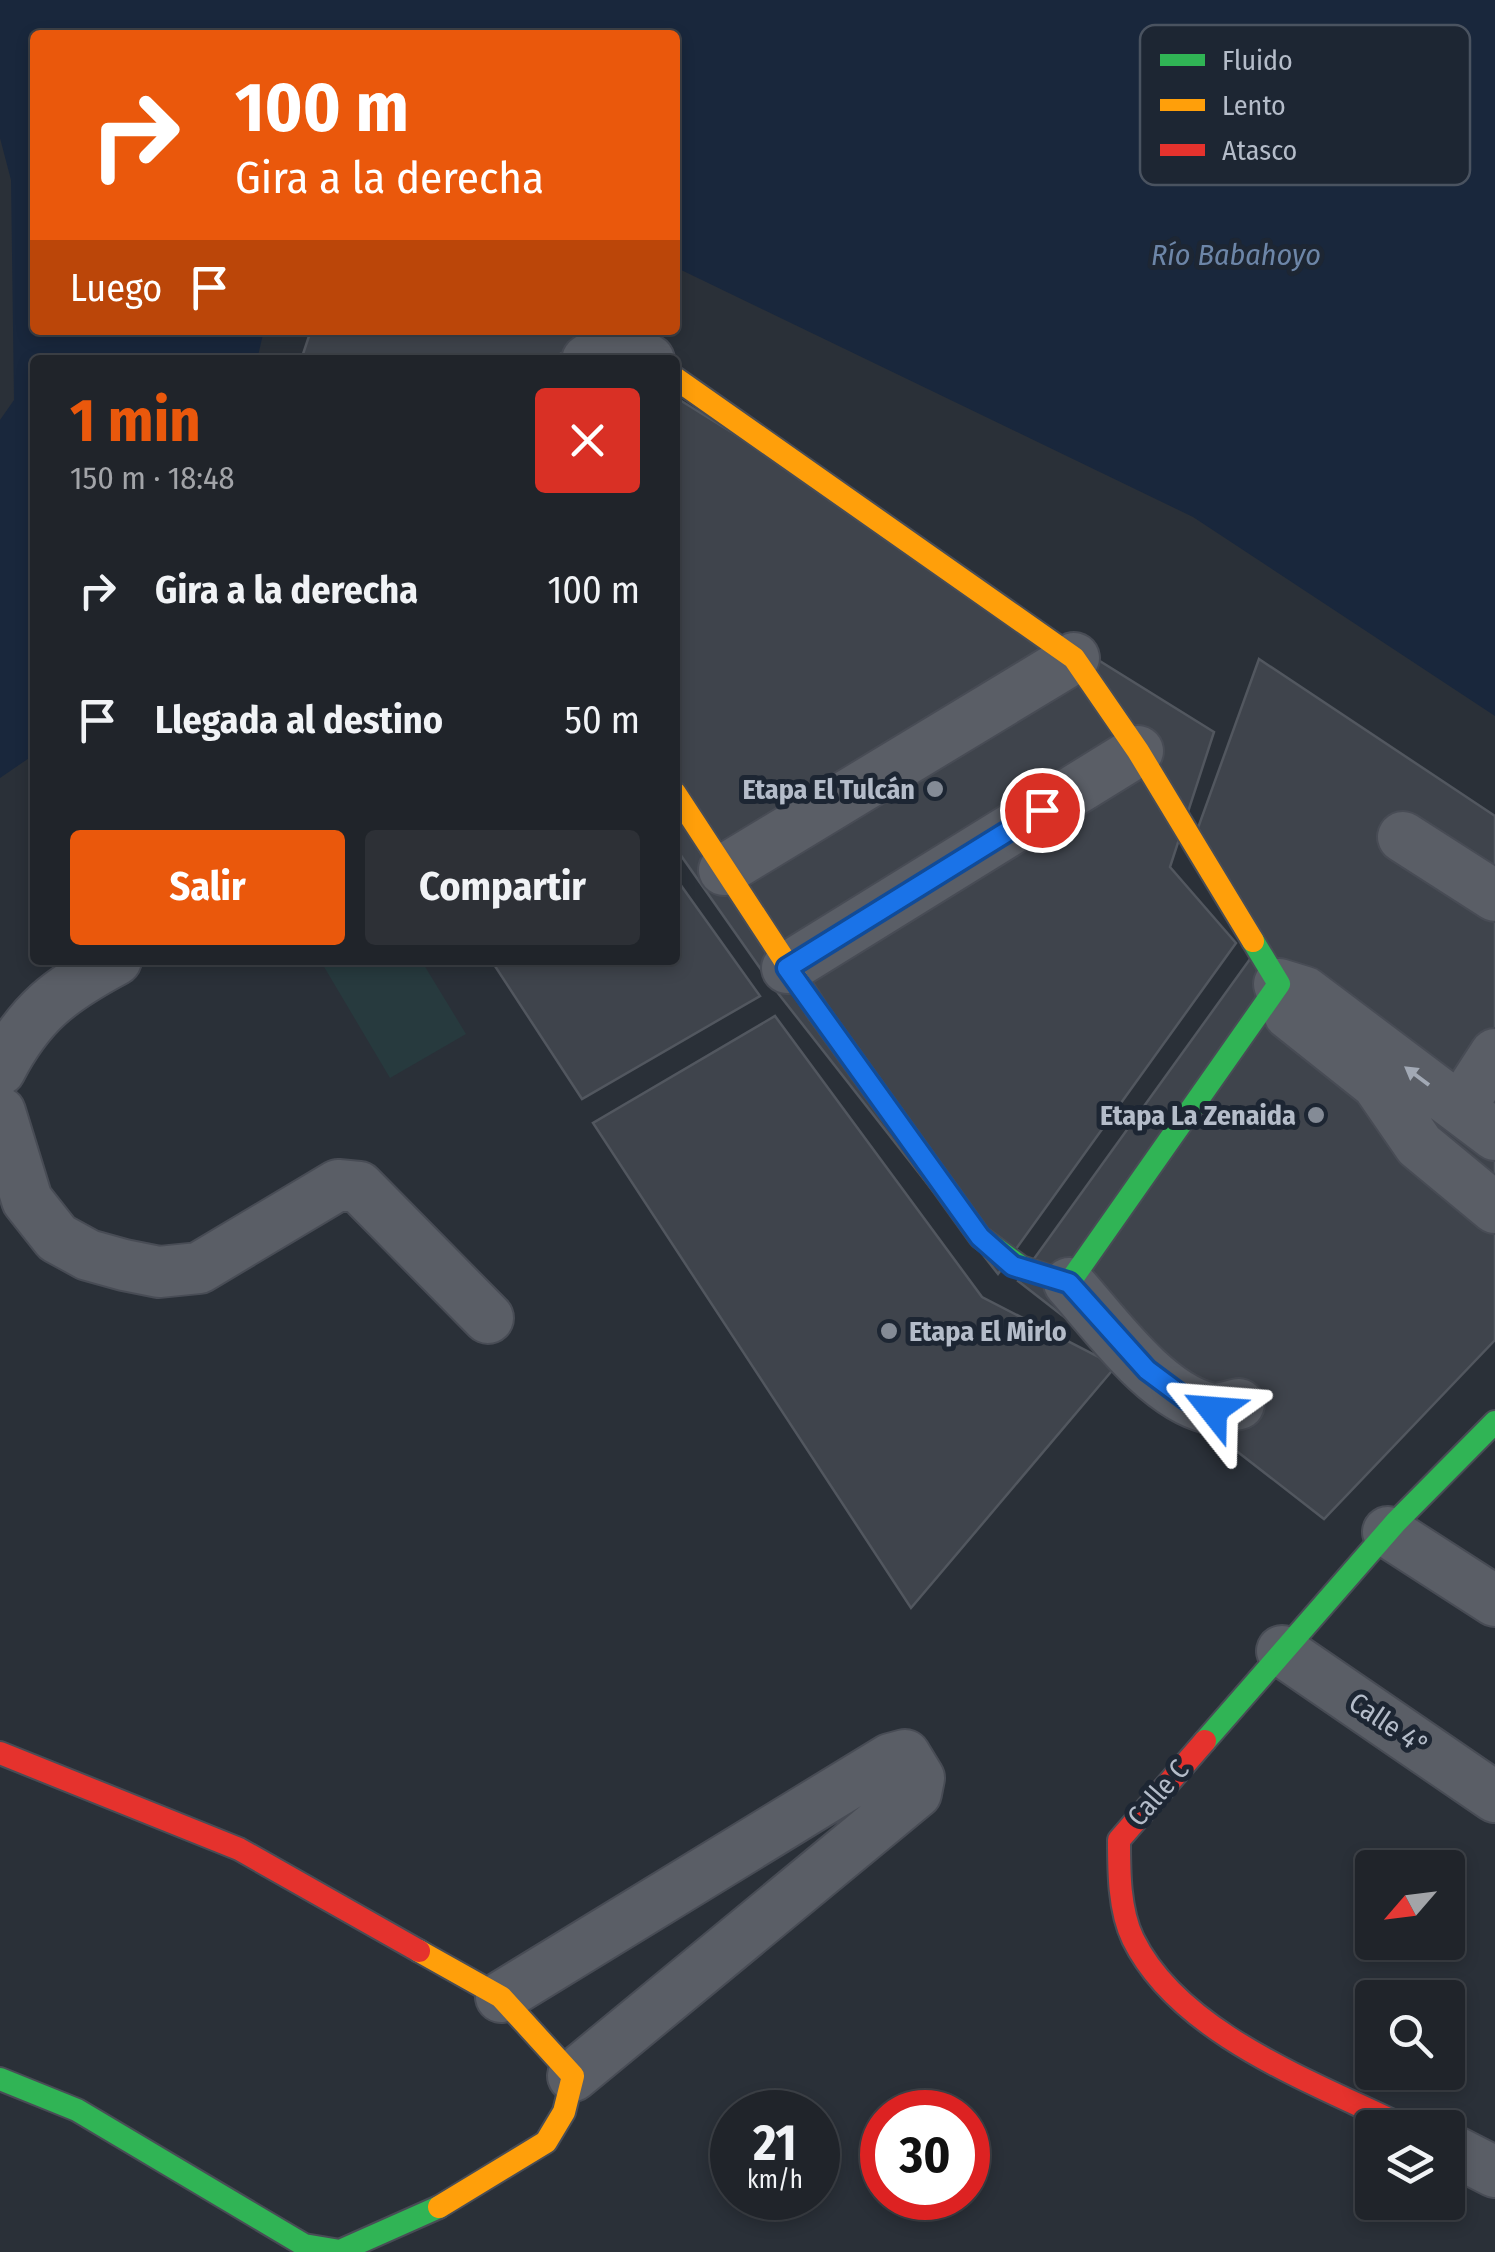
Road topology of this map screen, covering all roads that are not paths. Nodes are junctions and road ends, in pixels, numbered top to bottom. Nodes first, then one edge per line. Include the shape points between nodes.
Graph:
1 (595, 355) edge
2 (640, 355) edge
3 (680, 382) edge
4 (1074, 658) junction
5 (1138, 750) junction
6 (680, 801) edge
7 (1403, 837) dead end
8 (724, 870) junction
9 (1495, 896) edge
10 (107, 965) edge
11 (787, 968) junction
12 (1279, 984) junction
13 (1495, 1054) edge
14 (0, 1070) edge
15 (0, 1112) edge
16 (1477, 1122) edge
17 (1495, 1208) edge
18 (14, 1212) edge
19 (1069, 1283) junction
20 (488, 1318) dead end
21 (1240, 1404) dead end
22 (1495, 1422) edge
23 (1388, 1532) junction
24 (1495, 1602) edge
25 (1282, 1651) junction
26 (0, 1752) edge
27 (1495, 1797) edge
28 (501, 1997) junction
29 (573, 2076) junction
30 (0, 2078) edge
31 (1372, 2110) edge
32 (1465, 2157) edge
33 (1495, 2172) edge

1 - 2 street via 616,341
3 - 4 street
4 - 5 street
4 - 8 street
5 - 11 street
5 - 12 street
6 - 8 street
7 - 9 street
8 - 11 street
10 - 14 street via 39,1009
11 - 19 street via 980,1237 1013,1266
16 -> 12 street via 1305,992
12 - 17 street via 1289,1014 1378,1084 1419,1145
12 - 19 street
13 - 16 street
15 - 18 street
18 - 20 street via 88,1255 159,1272 200,1268 338,1185 360,1186
19 - 21 street via 1147,1370 1186,1399 1213,1410
22 - 23 street, Calle C
23 - 24 street
23 - 25 street, Calle C
25 - 27 street, Calle 4°
25 - 31 street, Calle C via 1119,1840 1132,1938 1174,1998 1236,2041
26 - 28 street via 239,1849
28 - 29 street
28 - 29 street via 904,1755 919,1778 916,1794
29 - 30 street via 564,2112 546,2142 448,2203 340,2251 304,2245 77,2110
32 - 33 street

